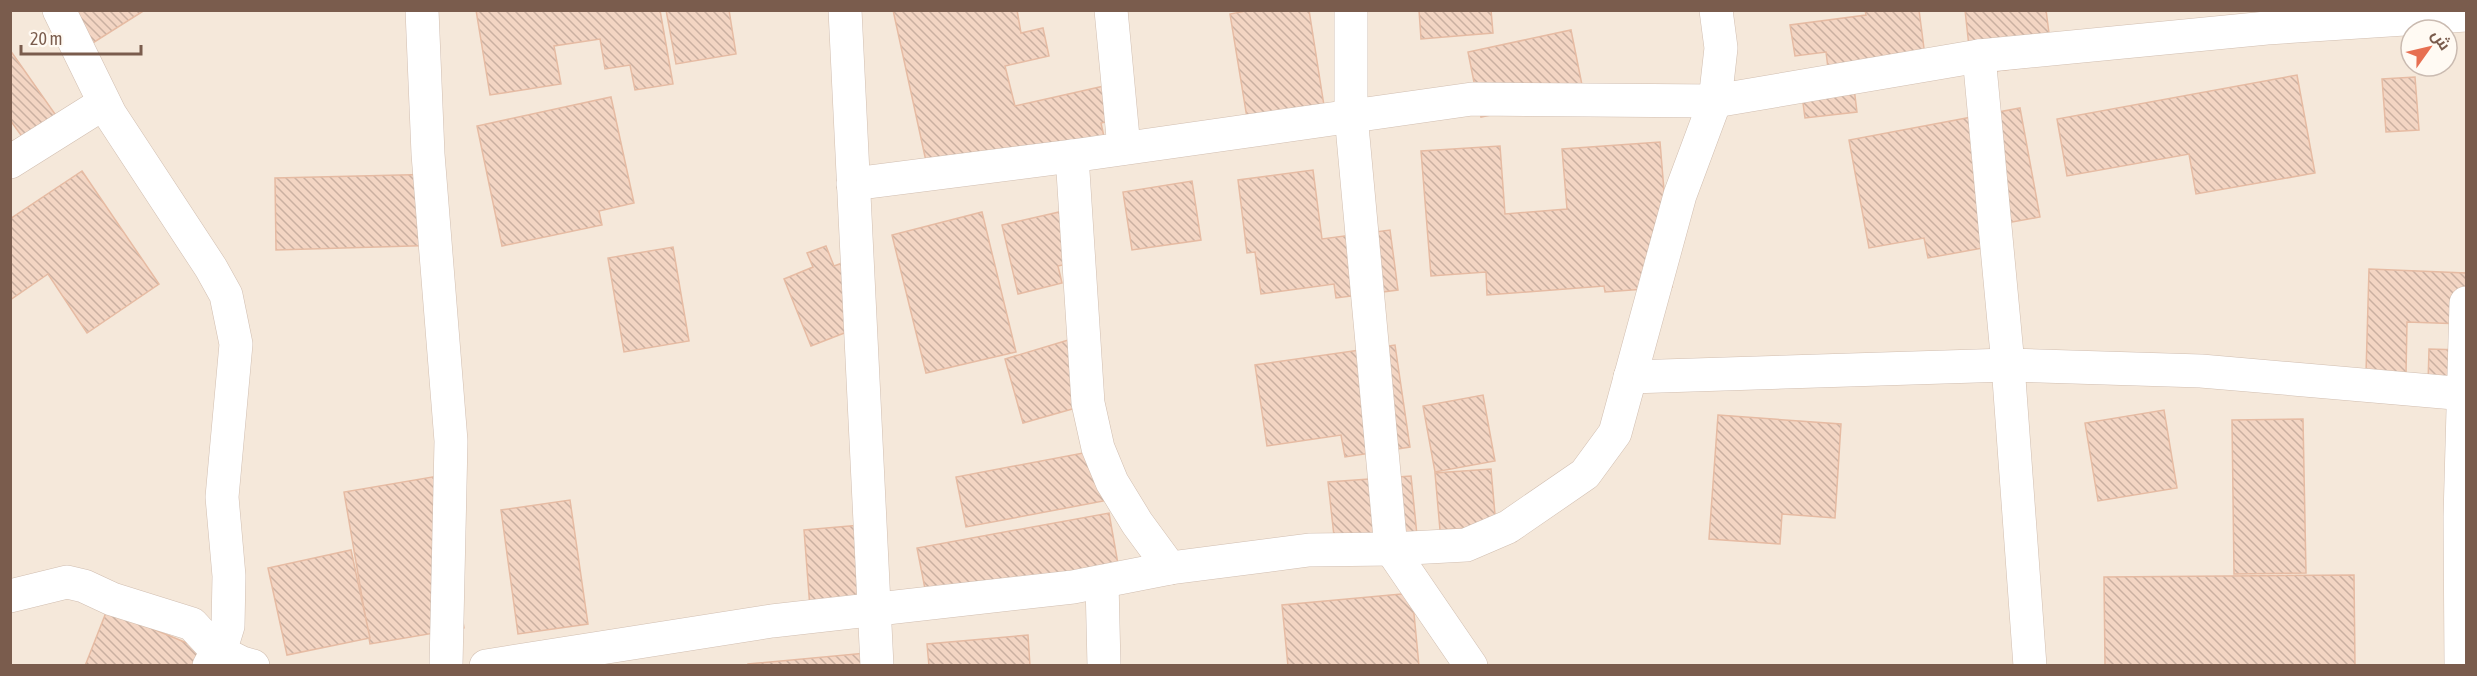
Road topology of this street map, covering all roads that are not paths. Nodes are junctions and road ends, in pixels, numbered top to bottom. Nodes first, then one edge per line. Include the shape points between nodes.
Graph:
1 (59, 10) edge
2 (422, 10) edge
3 (845, 10) edge
4 (1111, 10) edge
5 (1351, 10) edge
6 (1716, 10) edge
7 (2466, 15) edge
8 (1979, 56) junction
9 (1715, 101) junction
10 (104, 103) junction
11 (1351, 115) junction
12 (1124, 148) junction
13 (1072, 156) junction
14 (10, 162) edge
15 (854, 184) junction
16 (2466, 303) edge
17 (2008, 364) junction
18 (1630, 377) junction
19 (2465, 394) edge
20 (1391, 549) junction
21 (1170, 568) junction
22 (1102, 582) junction
23 (10, 596) edge
24 (873, 610) junction
25 (212, 658) edge
26 (253, 666) edge
27 (446, 666) edge
28 (486, 666) edge
29 (877, 666) edge
30 (1104, 666) edge
31 (1471, 666) edge
32 (2031, 666) edge
33 (2461, 666) edge

1 - 10 street
2 - 27 street via 428,154 451,441
3 - 15 street
4 - 12 street
5 - 11 street
6 - 9 street via 1721,48
7 - 8 street via 2267,28
8 - 9 street
8 - 17 street
9 - 11 street via 1472,99
9 - 18 street via 1680,195
10 - 14 street
10 - 25 street via 225,295 236,344 222,497 229,576 228,626
11 - 12 street
11 - 20 street
12 - 13 street
13 - 15 street
13 - 21 street via 1088,403 1098,448 1112,482 1137,524
15 - 24 street
16 - 19 street
17 - 18 street
17 - 19 street via 2201,371
17 - 32 street
18 - 20 street via 1615,433 1585,474 1508,527 1466,545
19 - 33 street via 2460,517
20 - 21 street via 1309,550
20 - 31 street
21 - 22 street
22 - 24 street
22 - 30 street
23 - 25 street via 67,582 84,586 192,624
24 - 28 street via 772,621
24 - 29 street
25 - 26 street

